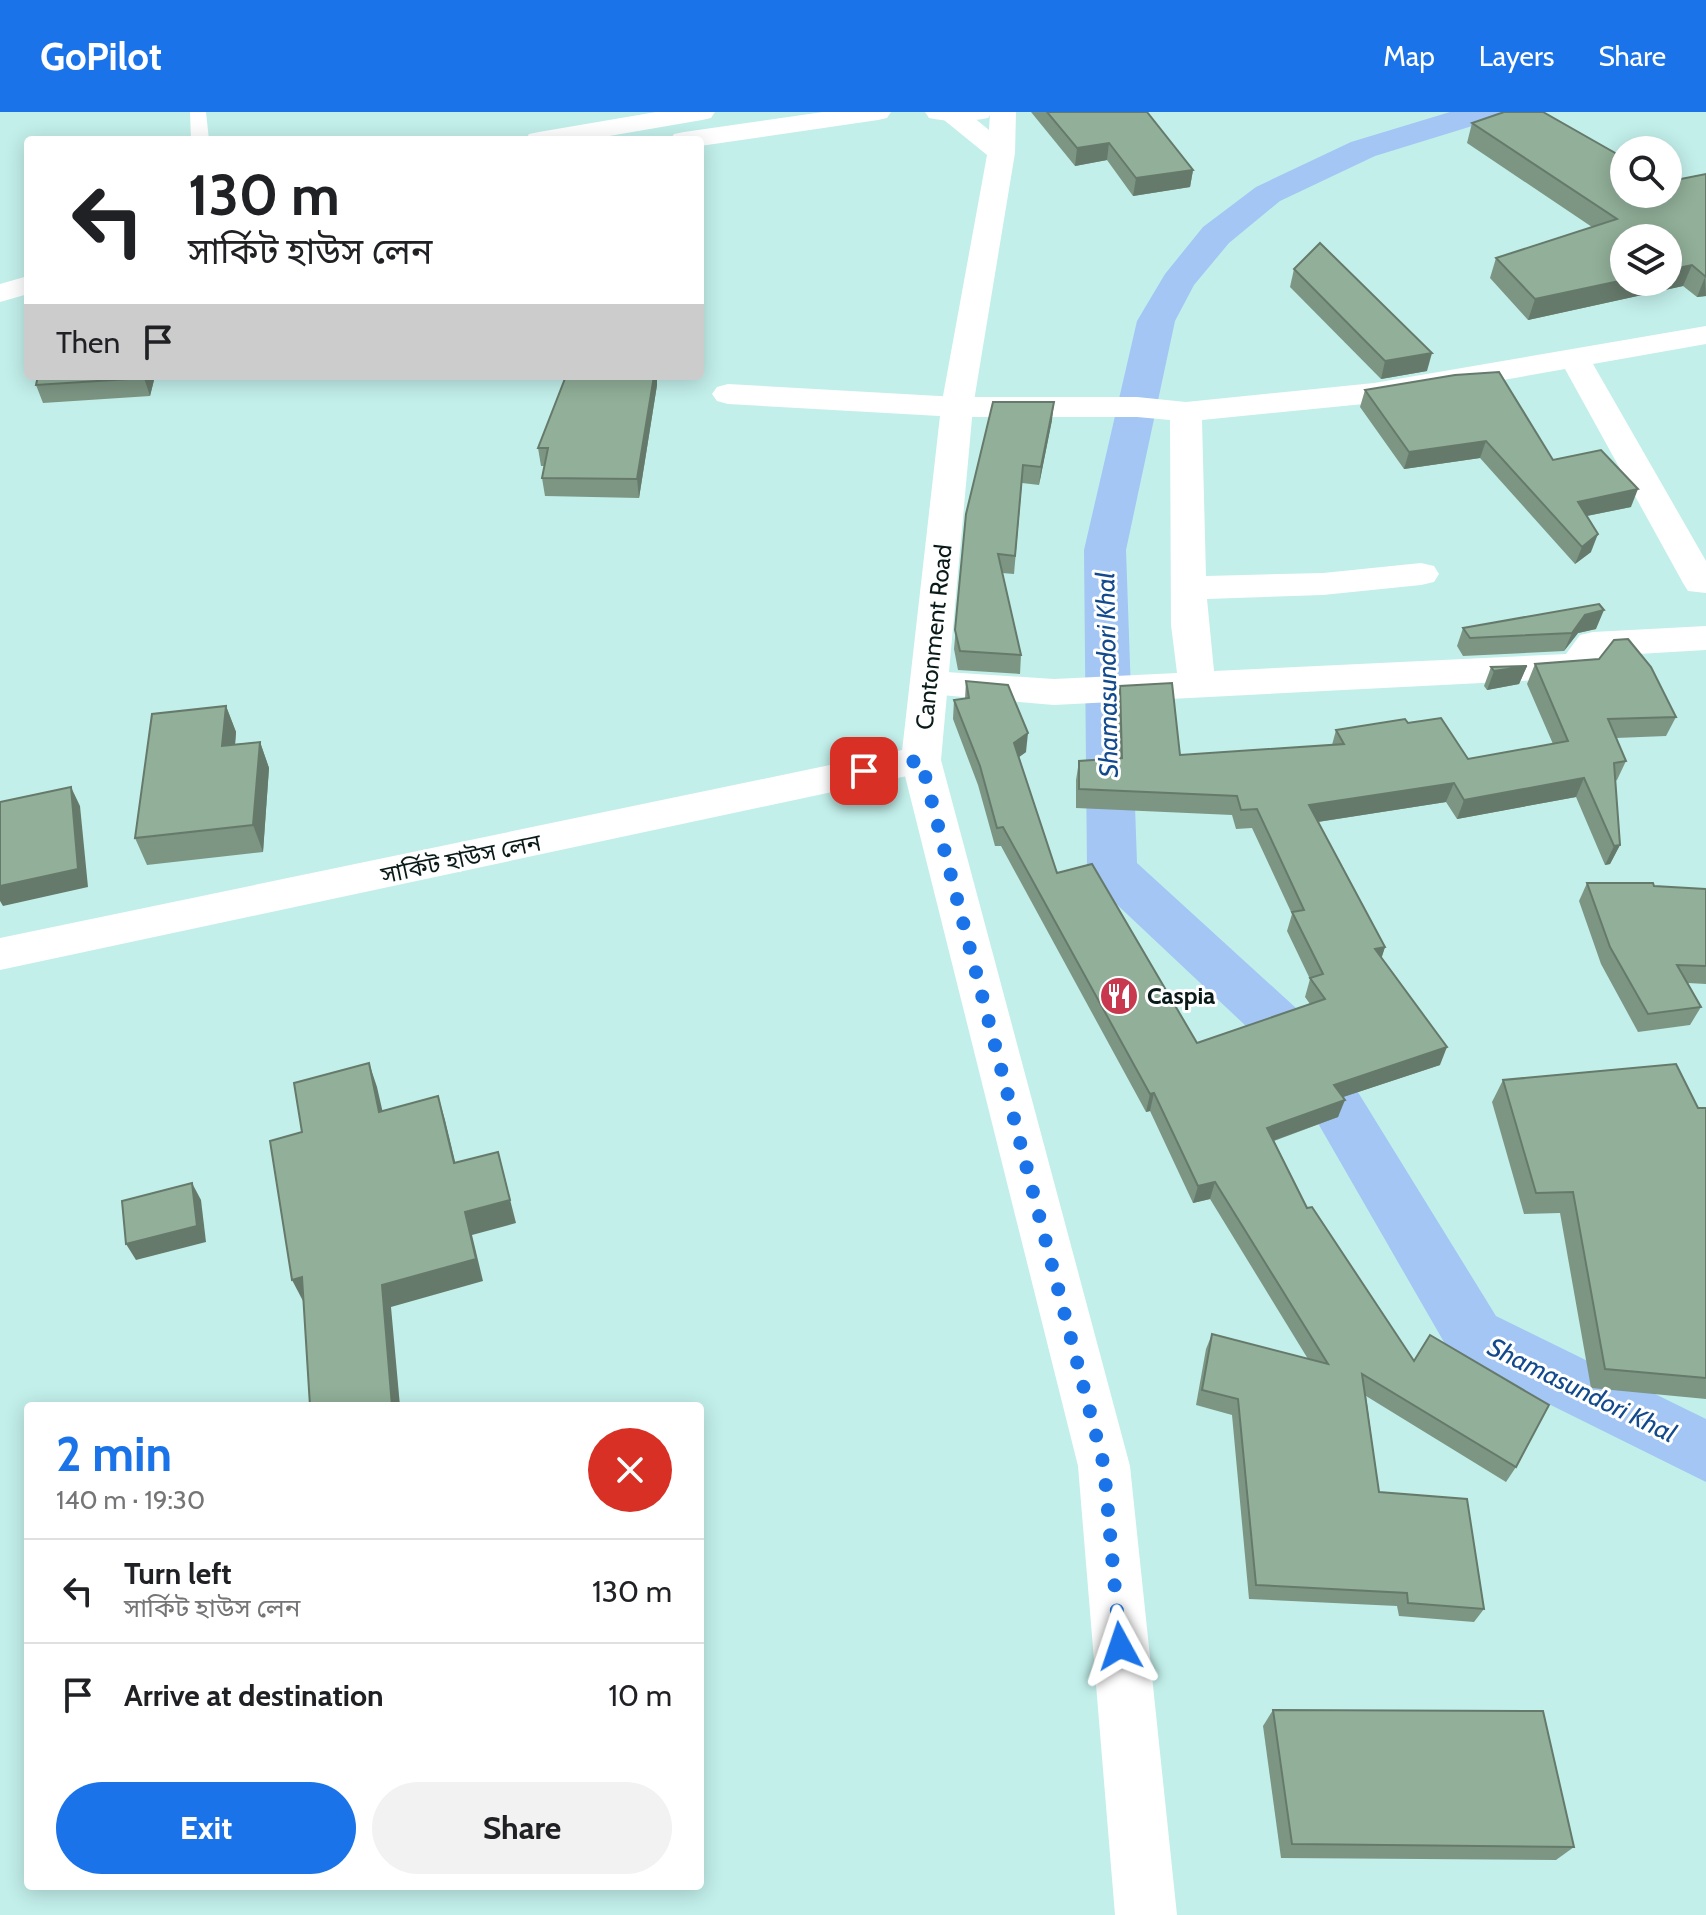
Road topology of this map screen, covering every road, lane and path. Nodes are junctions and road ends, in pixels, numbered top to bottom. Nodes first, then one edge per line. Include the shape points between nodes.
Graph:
1 (198, 112) edge
2 (702, 112) edge
3 (878, 112) edge
4 (957, 113) edge
5 (1002, 133) edge
6 (200, 136) edge
7 (562, 136) edge
8 (704, 137) edge
9 (24, 260) edge
10 (0, 267) edge
11 (24, 286) edge
12 (0, 293) edge
13 (1706, 335) edge
14 (1574, 358) junction
15 (728, 394) dead end
16 (957, 407) junction
17 (1186, 412) junction
18 (1421, 574) dead end
19 (1704, 586) edge
20 (1188, 588) junction
21 (1706, 638) edge
22 (931, 684) junction
23 (1197, 684) junction
24 (921, 760) junction
25 (0, 954) edge
26 (1146, 1915) edge

1 - 6 lane
2 - 7 main road
3 - 8 main road
4 - 5 main road, Cantonment Road
5 - 16 main road, Cantonment Road
9 - 10 main road
11 - 12 main road
13 - 14 main road
14 - 17 main road via 1374,393
14 - 19 main road
15 - 16 main road
16 - 17 main road
16 - 22 main road, Cantonment Road
17 - 20 main road
18 - 20 main road via 1323,584
20 - 23 main road
21 - 23 main road via 1593,644 1577,666
22 - 23 main road via 1054,692
22 - 24 main road, Cantonment Road
24 - 25 main road, সার্কিট হাউস লেন
24 - 26 main road, Cantonment Road via 1104,1466

